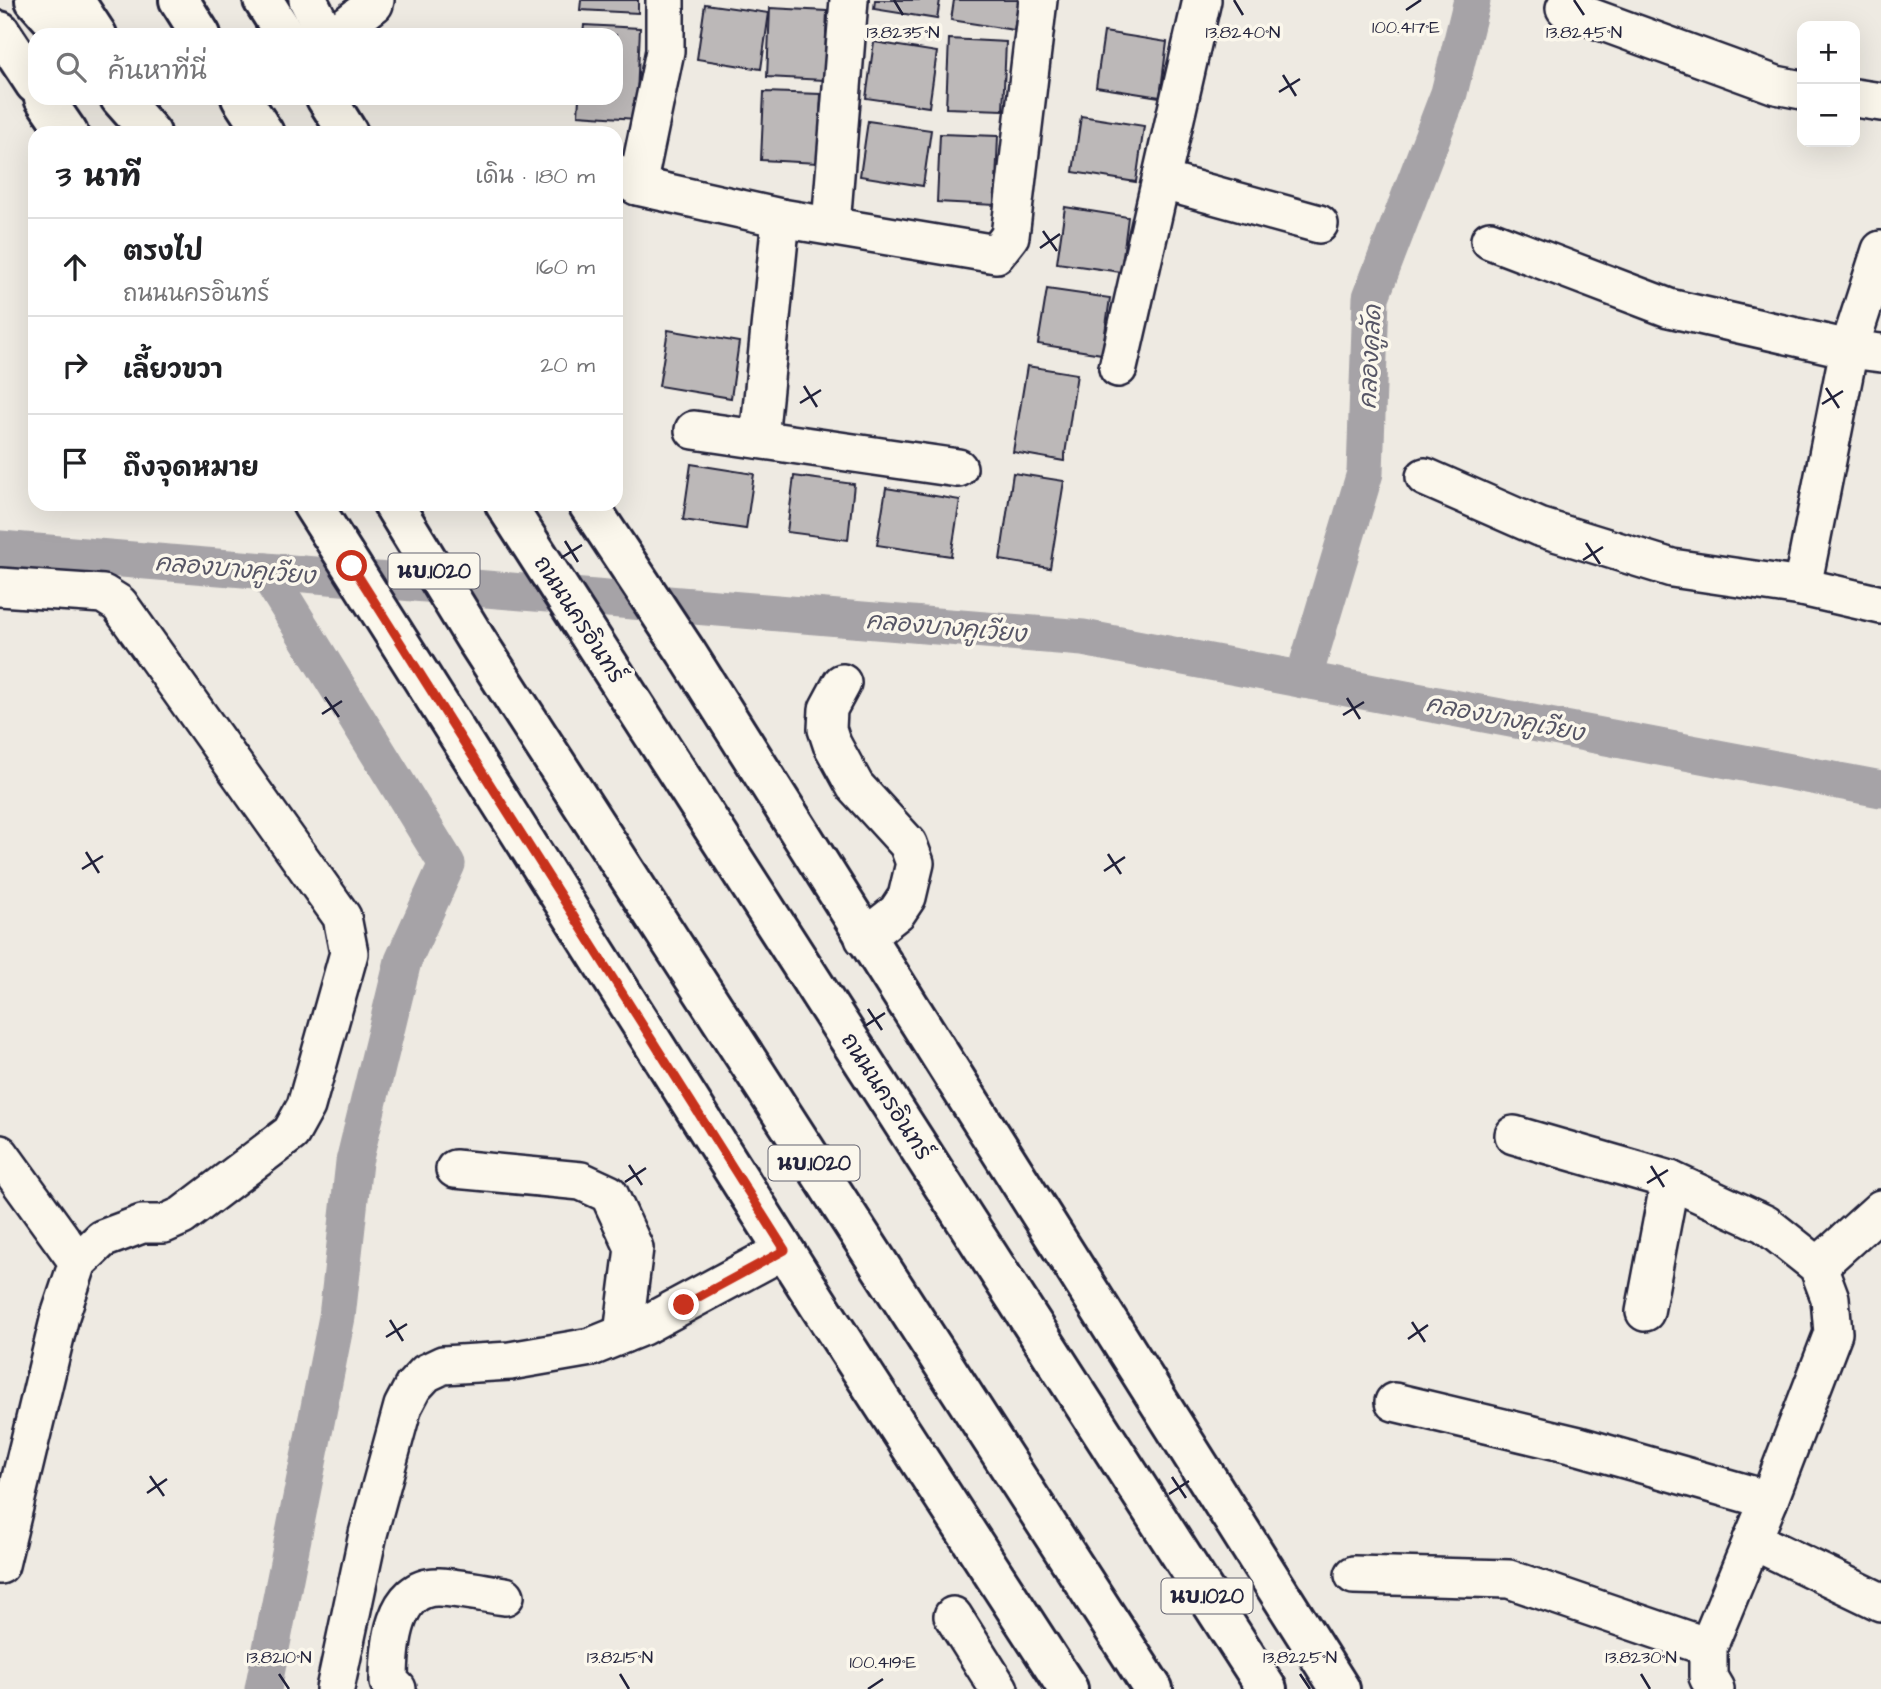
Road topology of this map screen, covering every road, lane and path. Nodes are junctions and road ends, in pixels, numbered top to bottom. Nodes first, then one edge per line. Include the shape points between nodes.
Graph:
1 (35, 0) edge
2 (75, 0) edge
3 (179, 0) edge
4 (199, 0) edge
5 (263, 0) edge
6 (308, 0) edge
7 (375, 0) edge
8 (666, 0) edge
9 (849, 0) edge
10 (1038, 0) edge
11 (1202, 0) edge
12 (1565, 8) dead end
13 (59, 28) edge
14 (93, 28) edge
15 (197, 28) edge
16 (212, 28) edge
17 (281, 28) edge
18 (322, 28) edge
19 (343, 28) edge
20 (0, 31) edge
21 (28, 73) edge
22 (1797, 89) edge
23 (1860, 99) edge
24 (1881, 102) edge
25 (49, 105) edge
26 (126, 105) edge
27 (141, 105) edge
28 (330, 105) edge
29 (347, 105) edge
30 (63, 126) edge
31 (145, 126) edge
32 (155, 126) edge
33 (344, 126) edge
34 (352, 126) edge
35 (1163, 181) junction
36 (623, 184) edge
37 (781, 218) junction
38 (1319, 224) dead end
39 (831, 225) junction
40 (1490, 240) dead end
41 (1881, 250) edge
42 (1865, 351) edge
43 (1118, 368) dead end
44 (694, 430) dead end
45 (759, 439) junction
46 (958, 468) dead end
47 (1425, 477) dead end
48 (317, 511) edge
49 (397, 511) edge
50 (510, 511) edge
51 (593, 511) edge
52 (0, 587) edge
53 (1802, 587) junction
54 (1881, 605) edge
55 (842, 683) dead end
56 (864, 938) junction
57 (1514, 1135) dead end
58 (0, 1154) edge
59 (455, 1169) dead end
60 (1670, 1180) junction
61 (1881, 1209) edge
62 (785, 1250) junction
63 (78, 1262) junction
64 (1818, 1266) junction
65 (1645, 1312) dead end
66 (623, 1334) junction
67 (1394, 1402) dead end
68 (1769, 1500) junction
69 (1752, 1540) junction
70 (0, 1565) edge
71 (1354, 1574) dead end
72 (505, 1596) dead end
73 (1881, 1602) edge
74 (953, 1616) dead end
75 (1708, 1647) junction
76 (335, 1689) edge
77 (397, 1689) edge
78 (999, 1689) edge
79 (1068, 1689) edge
80 (1153, 1689) edge
81 (1267, 1689) edge
82 (1340, 1689) edge
83 (1715, 1689) edge

1 - 13 main road
2 - 14 main road
3 - 15 main road
4 - 16 main road
5 - 17 main road
6 - 18 street
7 - 19 street
8 - 36 street via 665,51
9 - 39 street
10 - 39 street via 1007,244 996,254 988,254
11 - 35 street
12 - 22 street
20 - 21 main road
23 - 24 street
25 - 30 main road
26 - 31 main road
27 - 32 main road
28 - 33 main road
29 - 34 street
35 - 38 street
35 - 43 street
36 - 37 street
37 - 39 street
37 - 45 street
40 - 42 street via 1669,309
41 - 42 street
42 - 53 street
44 - 45 street
45 - 46 street
47 - 53 street via 1539,527 1672,568
48 - 62 main road, นบ.1020
49 - 80 main road, นบ.1020
50 - 81 main road, ถนนนครอินทร์ / นบ.1020
51 - 56 main road, นบ.1020
52 - 63 street via 103,594 120,604 342,917 348,936 349,953 315,1082 291,1133 182,1216 102,1239
53 - 54 street
55 - 56 street via 828,709 832,744 855,786 908,844 915,863 902,905
56 - 82 main road, นบ.1020
57 - 60 street
58 - 63 street
59 - 66 street via 581,1181 609,1194 634,1248
60 - 64 street via 1765,1224
60 - 65 street
61 - 64 street
62 - 66 street
62 - 79 main road, นบ.1020
63 - 70 street via 60,1316
64 - 68 street via 1830,1298 1833,1333
66 - 76 street via 555,1354 443,1365 426,1373 413,1387 403,1406 368,1534
67 - 68 street via 1579,1446
68 - 69 street
69 - 73 street
69 - 75 street
71 - 75 street via 1509,1579
72 - 77 street via 437,1586 404,1601 389,1662 389,1682
74 - 78 street
75 - 83 street via 1708,1677

